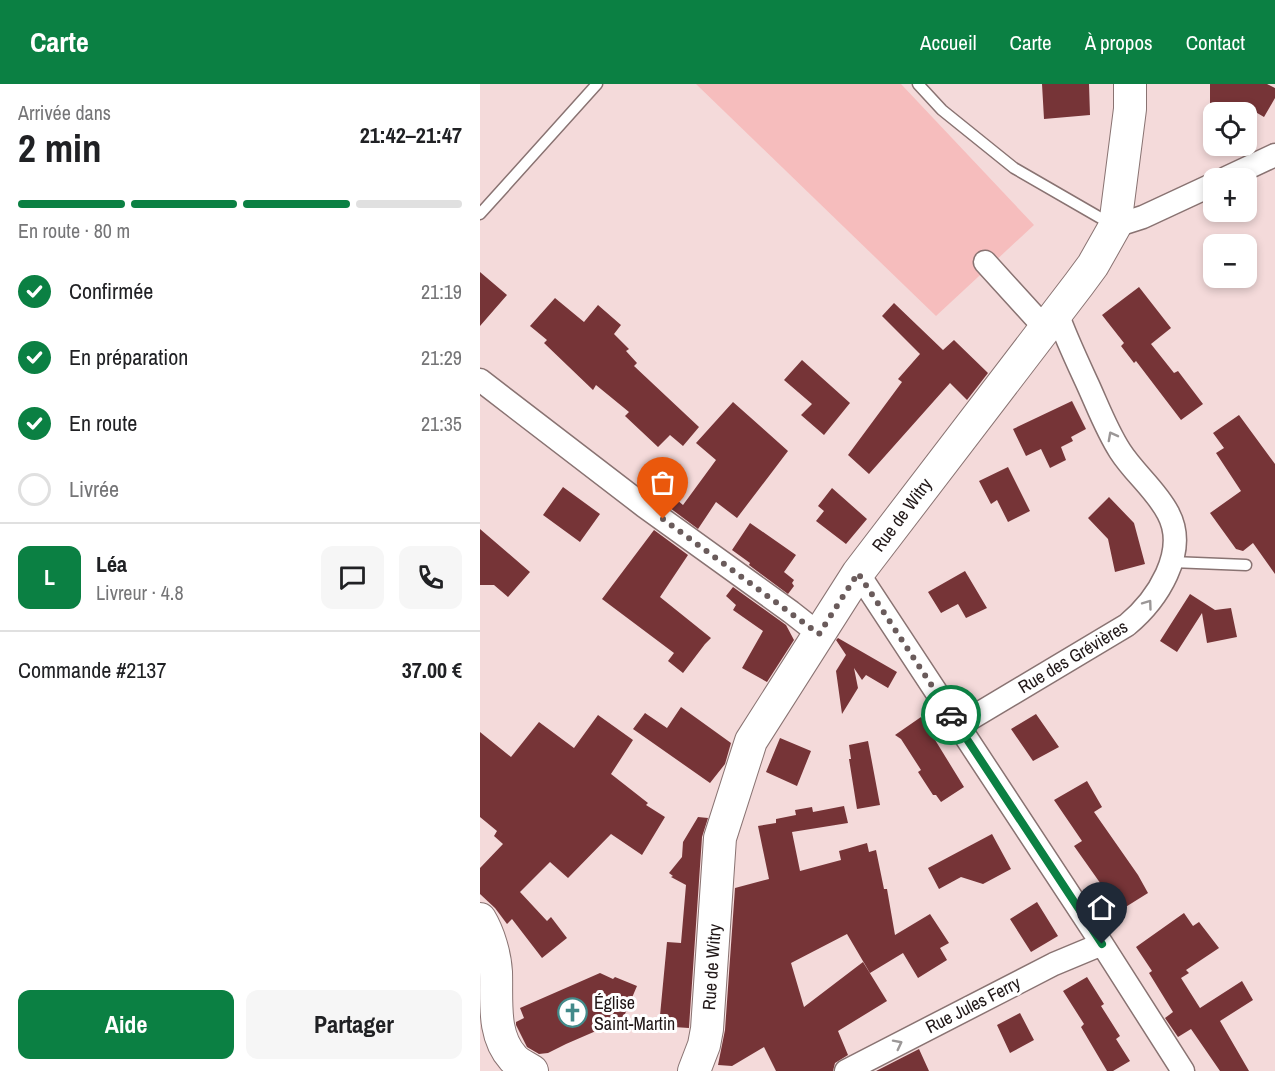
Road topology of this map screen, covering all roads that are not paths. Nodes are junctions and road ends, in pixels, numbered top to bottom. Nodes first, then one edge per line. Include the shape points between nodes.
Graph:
1 (597, 84) edge
2 (918, 84) edge
3 (1130, 84) edge
4 (1275, 155) edge
5 (1247, 168) edge
6 (1203, 189) edge
7 (480, 214) edge
8 (1115, 226) junction
9 (984, 262) dead end
10 (1051, 321) junction
11 (480, 380) edge
12 (1172, 562) junction
13 (1246, 565) dead end
14 (858, 573) junction
15 (819, 634) junction
16 (958, 726) junction
17 (480, 919) edge
18 (1102, 944) junction
19 (490, 1039) edge
20 (532, 1071) edge
21 (694, 1071) edge
22 (846, 1071) edge
23 (1183, 1071) edge

1 - 7 lane
2 - 8 lane via 942,110 1014,168
3 - 8 street, Rue de Witry
4 - 5 street
6 - 8 street
8 - 10 street, Rue de Witry via 1093,265
9 - 10 street, Rue des Grévières
12 -> 10 street, Rue des Grévières via 1174,529 1169,514 1120,451
10 - 14 street, Rue de Witry
11 - 15 street
12 - 13 lane
16 -> 12 street, Rue des Grévières via 1127,625 1151,600
14 - 15 street, Rue de Witry
14 - 16 street
15 - 21 street, Rue de Witry via 751,741 720,838 707,1029
16 - 18 street
17 - 19 street via 496,970 496,1012
22 -> 18 street, Rue Jules Ferry via 1054,964
18 - 23 street
19 - 20 street

